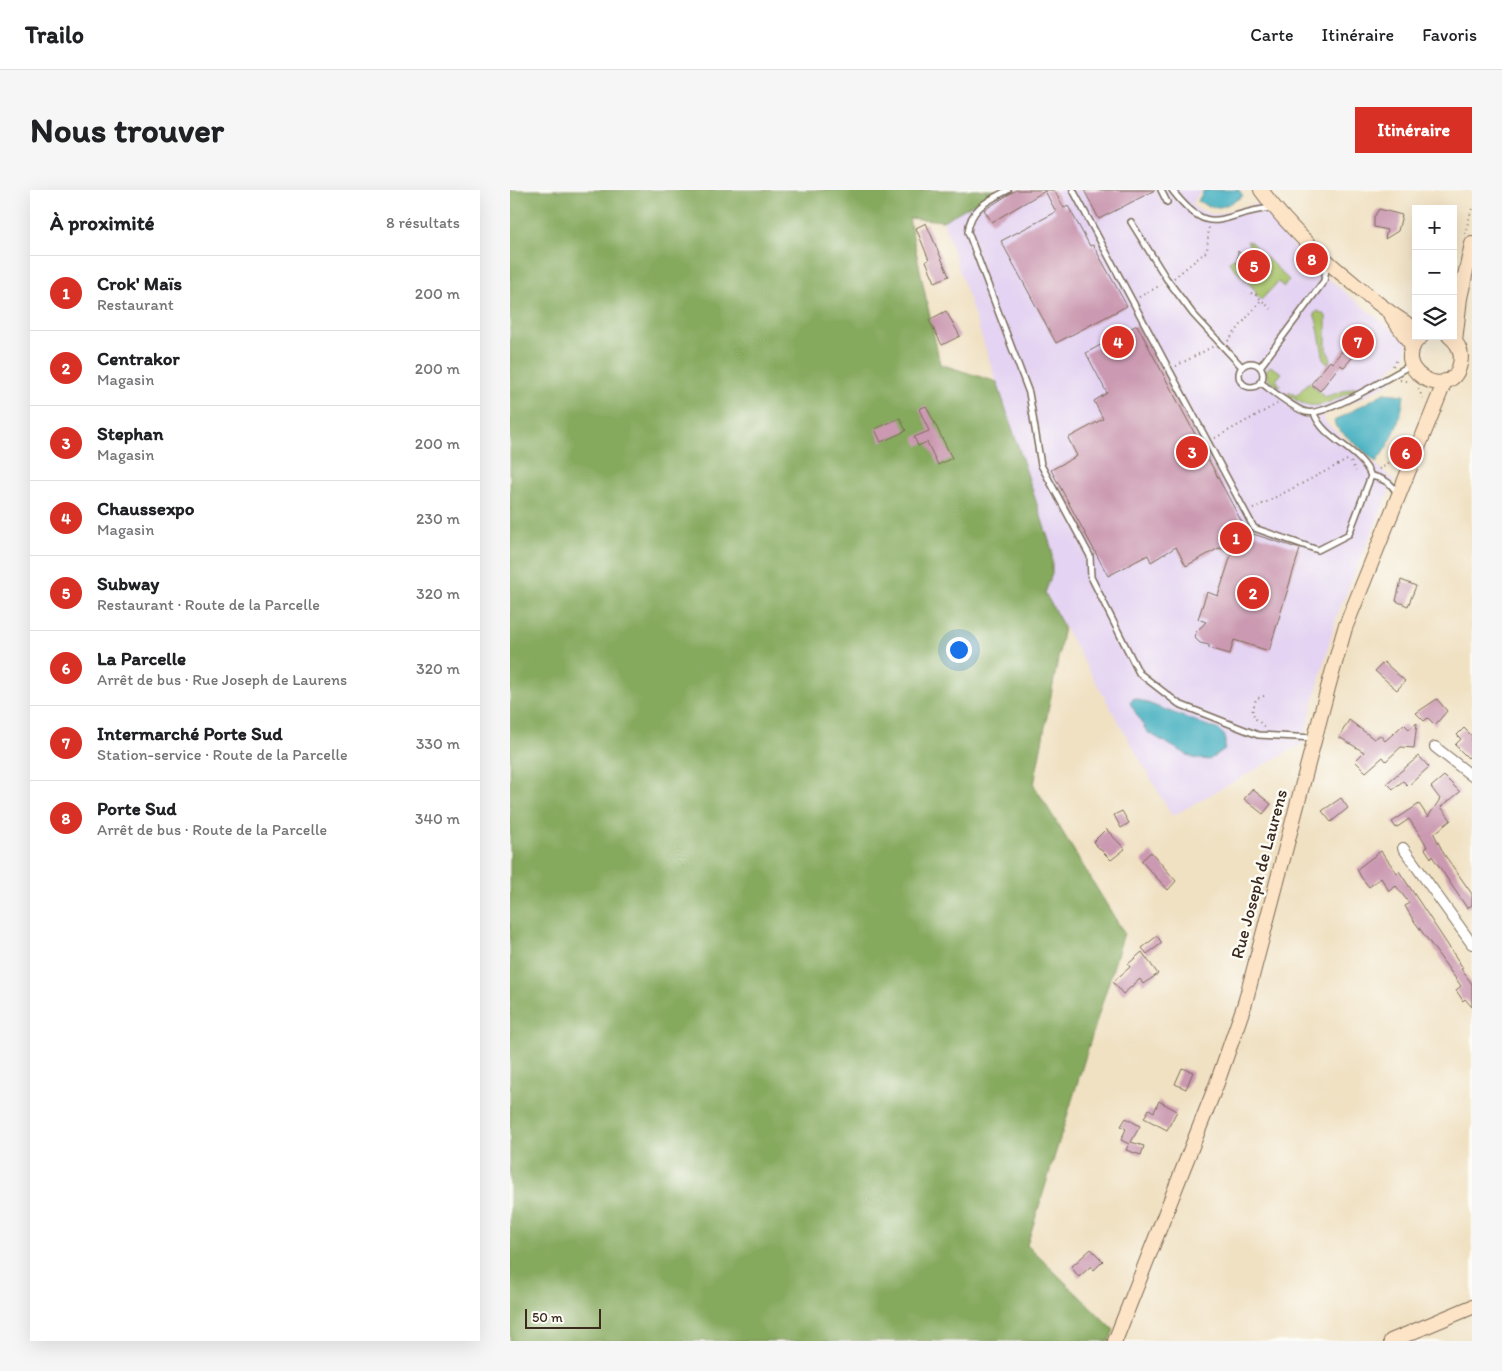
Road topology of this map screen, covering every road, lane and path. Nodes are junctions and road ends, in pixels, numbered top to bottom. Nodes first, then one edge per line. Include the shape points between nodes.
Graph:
1 (1008, 190) edge
2 (1074, 190) edge
3 (1161, 190) edge
4 (1172, 190) edge
5 (1261, 190) edge
6 (1167, 202) dead end
7 (1274, 208) junction
8 (1210, 221) junction
9 (1131, 222) dead end
10 (1472, 244) edge
11 (1327, 261) junction
12 (1167, 281) junction
13 (1251, 293) dead end
14 (1133, 300) junction
15 (1457, 300) edge
16 (1271, 309) dead end
17 (1389, 312) junction
18 (1412, 326) edge
19 (1418, 342) edge
20 (1454, 342) edge
21 (1472, 352) edge
22 (1472, 362) edge
23 (1412, 365) junction
24 (1242, 367) junction
25 (1260, 367) junction
26 (1459, 368) junction
27 (1400, 380) dead end
28 (1445, 381) junction
29 (1260, 382) junction
30 (1418, 383) junction
31 (1423, 398) dead end
32 (1285, 399) junction
33 (1314, 412) junction
34 (1431, 414) junction
35 (1410, 439) dead end
36 (1209, 444) junction
37 (1356, 471) dead end
38 (1370, 474) junction
39 (1398, 501) junction
40 (1246, 513) junction
41 (1264, 696) dead end
42 (1284, 736) junction
43 (1314, 738) junction
44 (1435, 747) dead end
45 (1472, 776) edge
46 (1403, 848) dead end
47 (1472, 944) edge
48 (1472, 1307) edge
49 (1115, 1341) edge
50 (1391, 1341) edge

1 - 42 lane via 974,211 968,232 1029,392 1041,465 1090,556 1091,576 1139,673 1179,704 1258,735
2 - 14 lane
3 - 6 lane
4 - 8 lane via 1184,206
5 - 7 main road
7 - 8 lane via 1251,211 1219,222
7 - 11 main road via 1301,239
8 - 12 path via 1207,251
9 - 12 lane
10 - 15 main road
11 - 17 main road
11 - 25 lane via 1324,281
12 - 14 path
12 - 24 lane
13 - 16 path
14 - 36 lane
17 - 18 main road
17 - 19 main road
19 - 23 main road
20 - 21 main road
20 - 26 main road via 1461,354
22 - 26 main road
23 - 30 main road
23 - 33 lane via 1352,398
24 - 25 lane via 1249,363
24 - 29 lane via 1240,378 1244,384 1254,386
25 - 29 lane via 1263,374
26 - 28 main road
27 - 30 path
28 - 30 main road
28 - 34 main road, Rue Joseph de Laurens
29 - 32 lane
30 - 31 path
30 - 34 main road
32 - 33 lane via 1304,412
32 - 36 path
33 - 38 lane via 1318,424 1359,458
34 - 39 main road, Rue Joseph de Laurens
35 - 38 path via 1385,466
36 - 40 lane
37 - 40 path via 1350,459
38 - 39 lane via 1393,486
38 - 40 lane via 1349,534 1318,550 1254,528
39 - 43 main road, Rue Joseph de Laurens via 1346,628
41 - 42 path via 1256,699 1252,712 1269,730
42 - 43 lane
43 - 49 main road, Rue Joseph de Laurens via 1245,1002 1217,1083
44 - 45 street
46 - 47 street
48 - 50 main road

